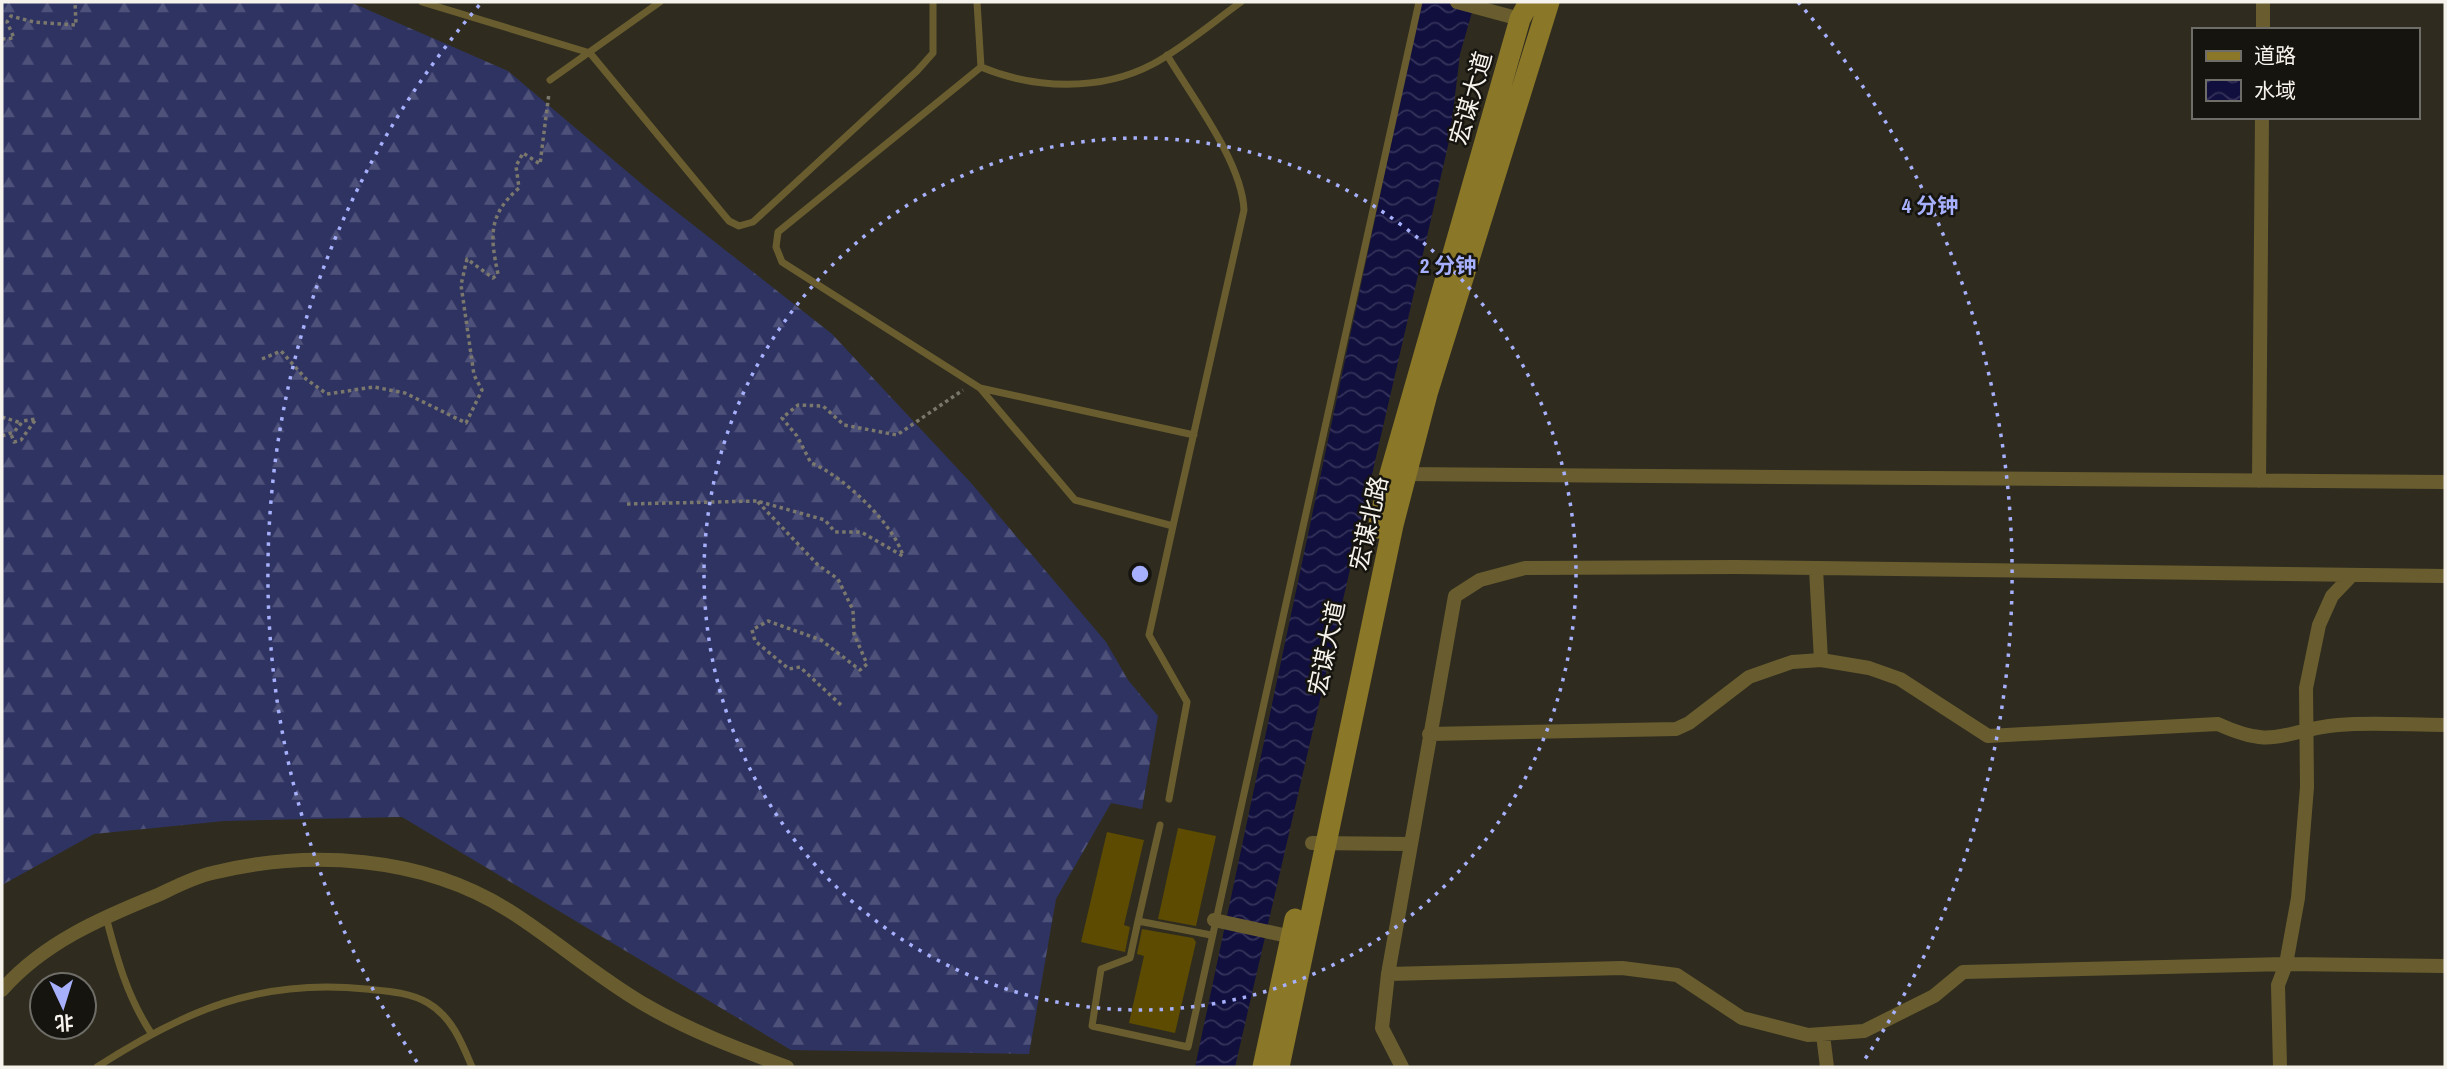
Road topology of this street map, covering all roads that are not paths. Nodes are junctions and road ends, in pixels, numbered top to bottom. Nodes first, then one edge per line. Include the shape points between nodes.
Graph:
1 (422, 2) edge
2 (660, 2) edge
3 (933, 2) edge
4 (977, 2) edge
5 (1241, 2) edge
6 (1419, 2) edge
7 (1457, 2) edge
8 (1549, 2) edge
9 (2263, 2) edge
10 (1524, 10) edge
11 (2263, 28) edge
12 (590, 53) junction
13 (1167, 55) junction
14 (981, 67) junction
15 (550, 80) road end
16 (2262, 119) edge
17 (980, 388) junction
18 (1194, 435) junction
19 (1398, 474) junction
20 (2259, 481) junction
21 (2445, 482) edge
22 (1172, 526) junction
23 (1816, 569) junction
24 (2352, 575) junction
25 (2445, 576) edge
26 (1821, 660) junction
27 (2445, 724) edge
28 (2308, 732) junction
29 (1429, 734) junction
30 (1169, 799) dead end
31 (1160, 825) dead end
32 (1319, 843) junction
33 (1409, 844) junction
34 (106, 916) junction
35 (1138, 921) junction
36 (1213, 927) junction
37 (1298, 938) junction
38 (2286, 964) junction
39 (2445, 966) edge
40 (1388, 974) junction
41 (2, 990) edge
42 (151, 1033) junction
43 (1822, 1035) junction
44 (97, 1067) edge
45 (472, 1067) edge
46 (787, 1067) edge
47 (1263, 1067) edge
48 (1279, 1067) edge
49 (1402, 1067) edge
50 (1827, 1067) edge
51 (2280, 1067) edge

1 - 12 lane
2 - 12 lane
3 - 12 lane via 933,53 747,225 729,221
4 - 14 lane
5 - 13 lane
6 - 36 lane
7 - 10 street
8 - 19 main road, 宏谋北路
9 - 11 street
10 - 19 main road, 宏谋大道
12 - 15 lane
13 - 14 lane via 1127,75 1043,85
13 - 18 lane via 1233,166 1244,198 1241,232
14 - 17 lane via 778,232 775,240 782,262
16 - 20 street
17 - 18 lane
17 - 22 lane via 1075,500
18 - 22 lane
19 - 20 street
19 - 32 main road, 宏谋大道
20 - 21 street
22 - 30 lane via 1149,635 1187,702
23 - 24 street
23 - 26 street
23 - 29 street via 1525,568 1480,580 1455,596
24 - 25 street
24 - 28 street via 2332,596 2319,625 2306,688
26 - 28 street via 1900,679 1989,736 2218,724 2264,738
26 - 29 street via 1792,662 1749,677 1676,729
27 - 28 street via 2336,725
28 - 38 street via 2298,898
29 - 33 street
31 - 35 lane
32 - 33 street
32 - 37 main road, 宏谋大道
33 - 40 street
34 - 41 street via 62,939
34 - 42 lane via 122,979
34 - 46 street via 210,873 295,860 344,860 439,877 508,910 682,1025
35 - 36 lane
35 - 36 lane via 1130,958 1101,969 1092,1026 1188,1047
36 - 37 street
37 - 47 main road, 宏谋大道
37 - 48 main road
38 - 39 street
38 - 43 street via 1963,972 1934,996 1864,1031
38 - 51 street via 2278,985
40 - 43 street via 1622,968 1677,975 1742,1018
40 - 49 street via 1381,1028
42 - 44 lane
42 - 45 lane via 251,995 345,987 391,992 429,1003 456,1031
43 - 50 street

